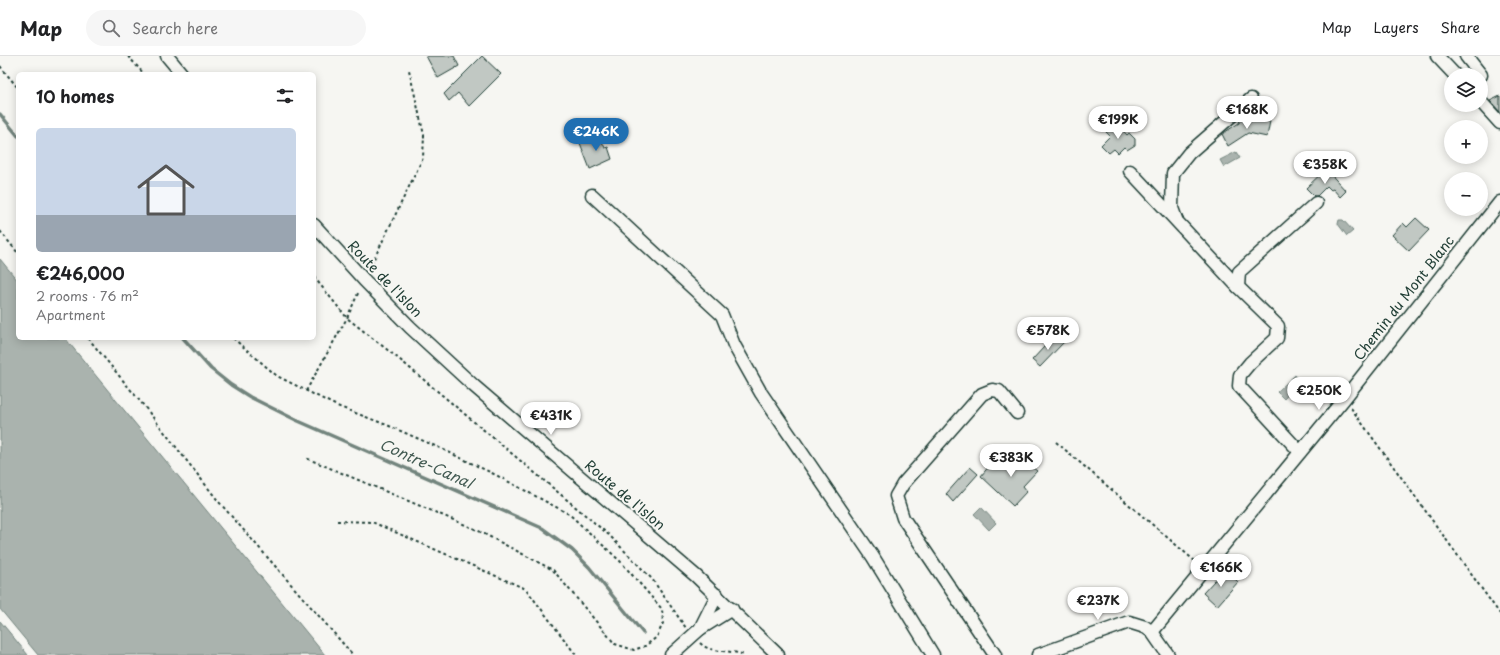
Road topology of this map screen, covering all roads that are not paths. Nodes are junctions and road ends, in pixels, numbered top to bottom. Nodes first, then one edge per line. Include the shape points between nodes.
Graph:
1 (167, 56) edge
2 (1437, 56) edge
3 (1466, 56) edge
4 (1448, 68) edge
5 (1476, 68) edge
6 (180, 72) edge
7 (1251, 99) dead end
8 (1488, 109) edge
9 (1500, 122) edge
10 (1130, 171) dead end
11 (592, 195) dead end
12 (1500, 202) edge
13 (1316, 203) dead end
14 (1177, 220) junction
15 (316, 227) edge
16 (1238, 287) junction
17 (1016, 413) dead end
18 (1300, 452) junction
19 (718, 595) junction
20 (732, 609) junction
21 (694, 630) junction
22 (1152, 632) junction
23 (671, 655) edge
24 (778, 655) edge
25 (933, 655) edge
26 (994, 655) edge
27 (1038, 655) edge
28 (1168, 655) edge

1 - 6 street
2 - 4 street
3 - 5 street
7 - 14 street via 1189,153 1173,173 1172,208
8 - 9 street
10 - 14 street
11 - 25 street via 722,315 734,345 762,392 873,557
12 - 18 street, Chemin du Mont Blanc
13 - 16 street via 1239,272
14 - 16 street
15 - 19 street, Route de l'Islon via 410,327 474,386
16 - 18 street via 1278,326 1277,338 1240,375 1239,386
17 - 26 street via 999,392 992,390 982,394 903,484 896,496 903,518
18 - 22 street, Chemin du Mont Blanc
19 - 20 street, Route de l'Islon
19 - 21 street
20 - 21 street
20 - 24 street, Route de l'Islon
21 - 23 street
22 - 27 street via 1129,622
22 - 28 street

